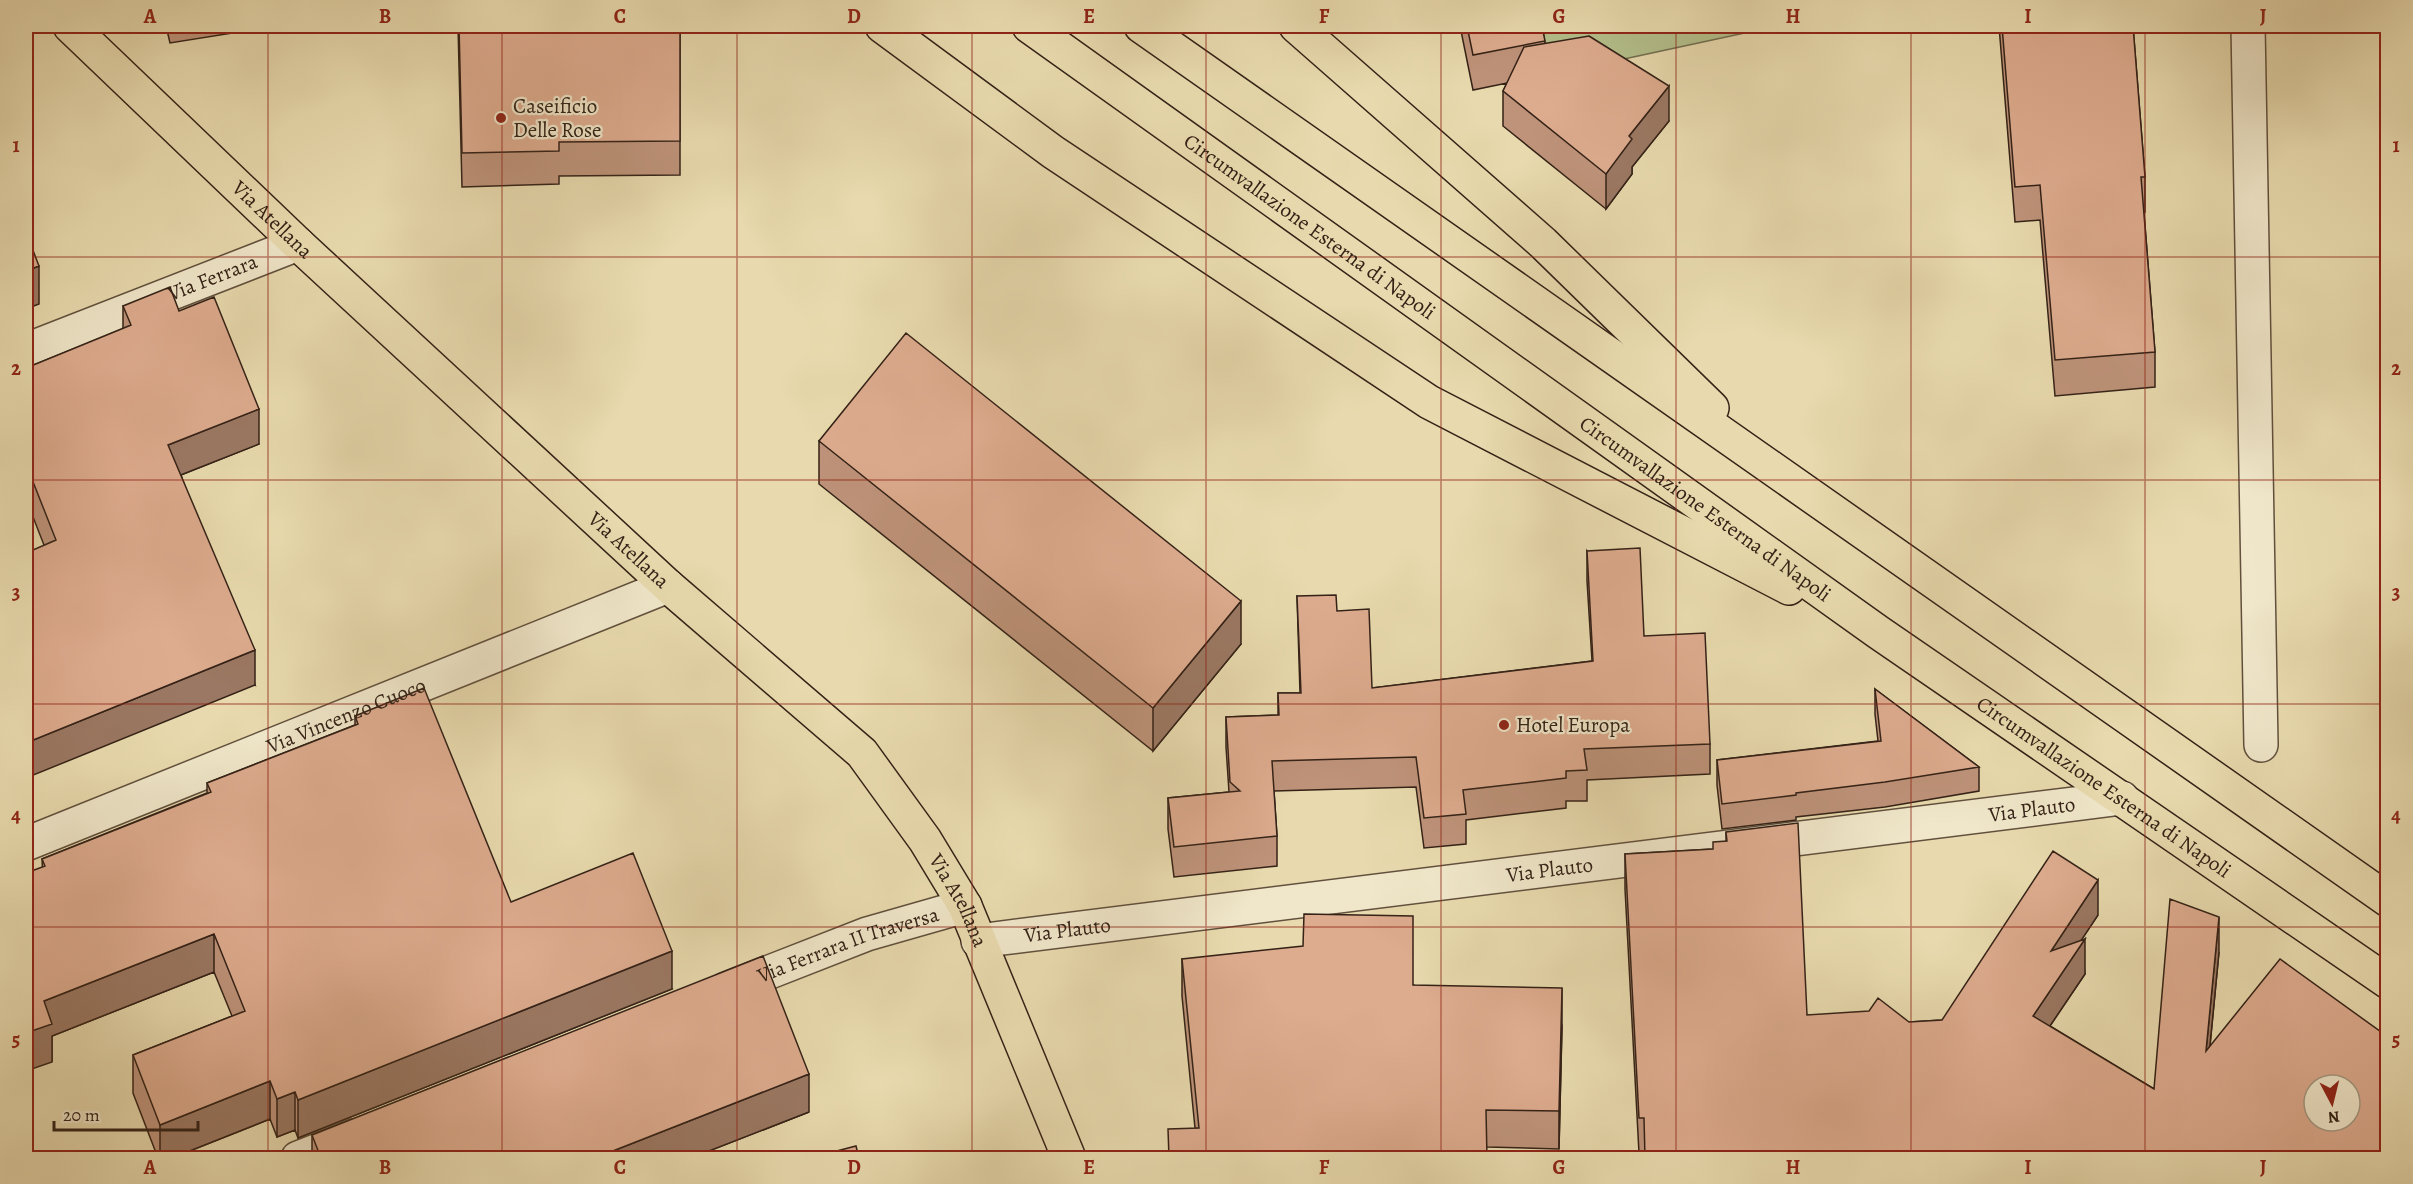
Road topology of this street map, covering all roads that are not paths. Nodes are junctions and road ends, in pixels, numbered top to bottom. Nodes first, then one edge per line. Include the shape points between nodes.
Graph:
1 (70, 26) edge
2 (882, 26) edge
3 (1029, 26) edge
4 (1141, 26) edge
5 (1296, 26) edge
6 (2248, 26) edge
7 (298, 244) junction
8 (26, 350) edge
9 (1782, 477) junction
10 (668, 586) junction
11 (1878, 632) junction
12 (2261, 745) dead end
13 (2122, 798) junction
14 (26, 844) edge
15 (2388, 900) edge
16 (965, 906) junction
17 (978, 941) junction
18 (2388, 982) edge
19 (700, 999) edge
20 (384, 1124) edge
21 (298, 1158) edge
22 (1069, 1158) edge

1 - 7 main road, Via Atellana
2 - 11 main road via 1053,152 1429,402
3 - 11 main road, Circumvallazione Esterna di Napoli
4 - 9 main road
5 - 9 main road via 1543,243
6 - 12 street
7 - 8 street, Via Ferrara
7 - 10 main road, Via Atellana
9 - 15 main road
10 - 14 street, Via Vincenzo Cuoco
10 - 16 main road, Via Atellana via 862,753 925,840
11 - 13 main road, Circumvallazione Esterna di Napoli
13 - 17 street, Via Plauto
13 - 18 main road, Circumvallazione Esterna di Napoli
16 - 17 main road, Via Atellana
16 - 19 street, Via Ferrara II Traversa via 867,934
17 - 22 main road, Via Atellana
20 - 21 street

